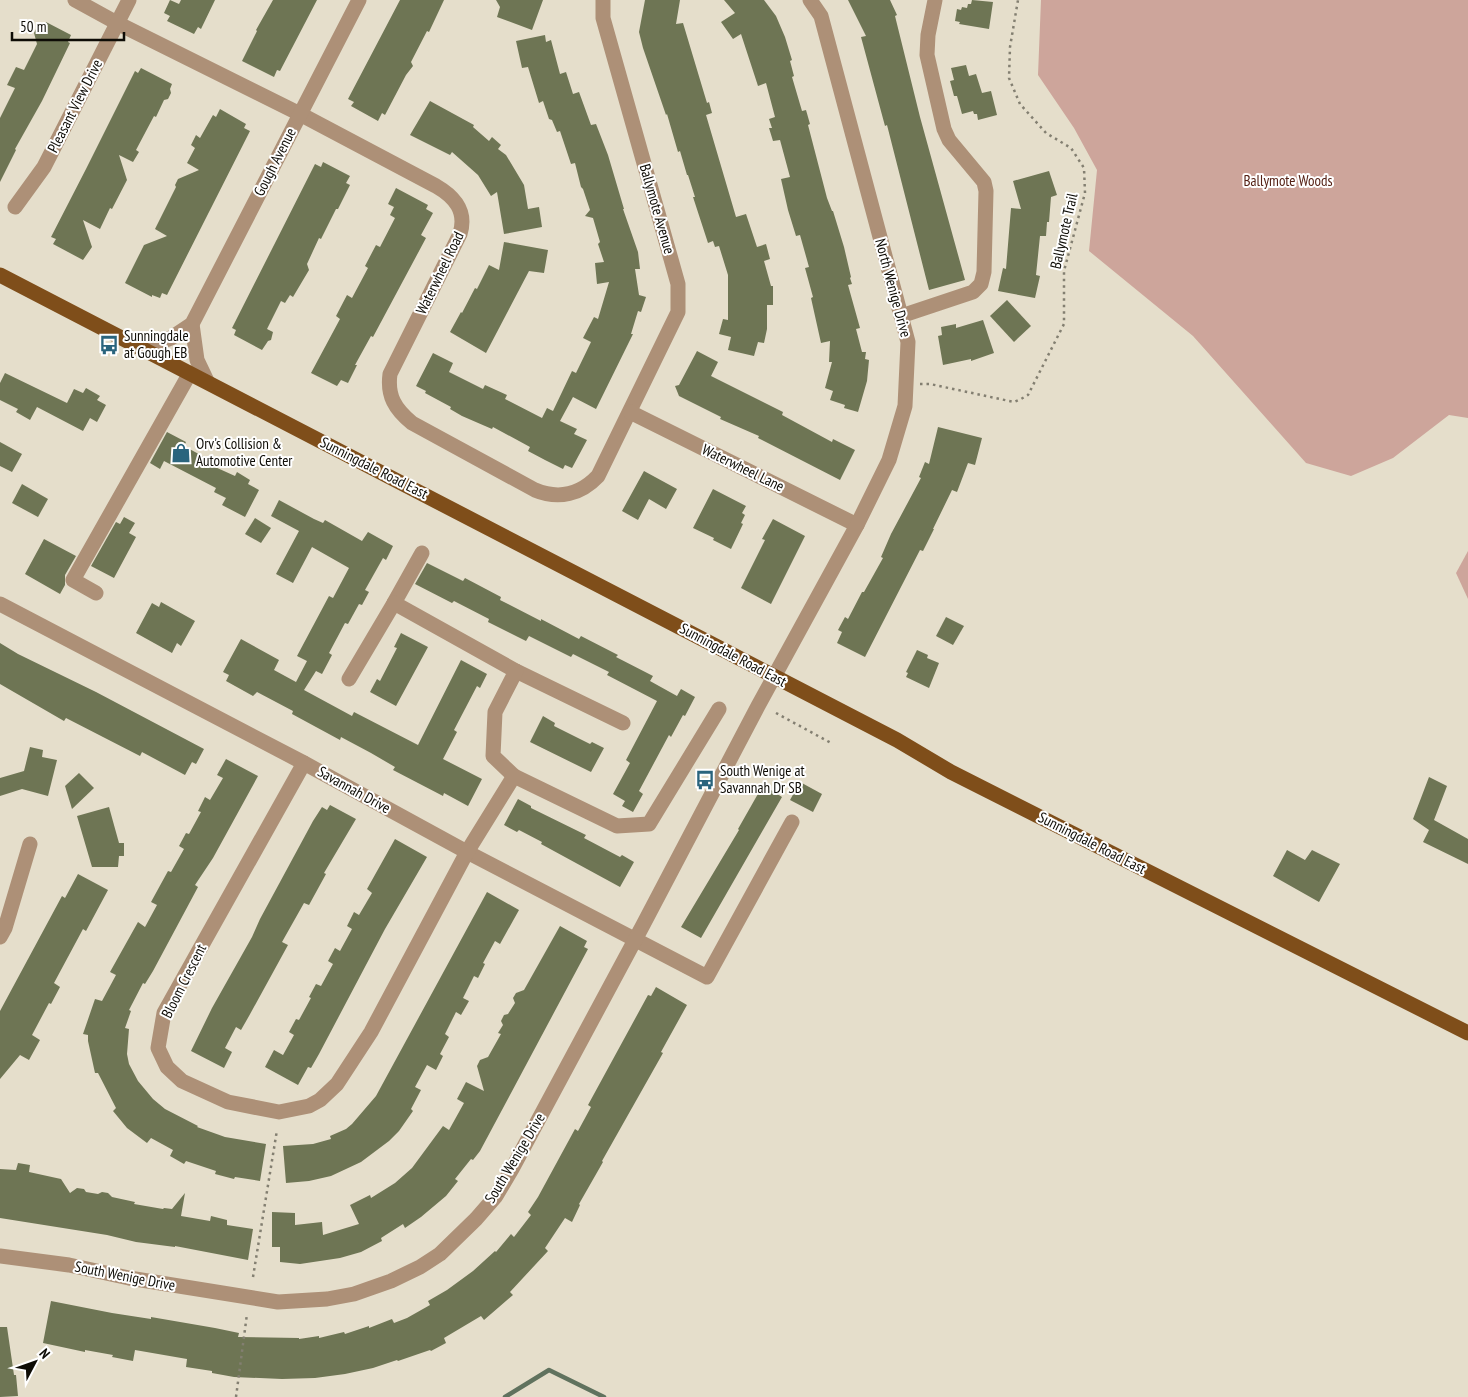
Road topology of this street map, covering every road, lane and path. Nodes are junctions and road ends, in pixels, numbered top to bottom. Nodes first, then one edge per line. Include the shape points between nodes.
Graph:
1 (75, 0) edge
2 (129, 0) edge
3 (359, 0) edge
4 (603, 0) edge
5 (810, 0) edge
6 (935, 0) edge
7 (1018, 0) edge
8 (117, 23) junction
9 (300, 114) junction
10 (15, 207) dead end
11 (0, 275) edge
12 (901, 316) junction
13 (192, 324) junction
14 (143, 349) junction
15 (190, 373) junction
16 (207, 381) junction
17 (906, 384) junction
18 (630, 412) junction
19 (857, 525) junction
20 (422, 553) dead end
21 (96, 593) dead end
22 (394, 603) junction
23 (0, 604) edge
24 (516, 670) junction
25 (774, 676) junction
26 (349, 679) dead end
27 (719, 709) dead end
28 (776, 713) dead end
29 (623, 723) dead end
30 (831, 743) dead end
31 (304, 763) junction
32 (514, 776) junction
33 (792, 822) dead end
34 (30, 844) dead end
35 (466, 852) junction
36 (0, 937) edge
37 (635, 939) junction
38 (1468, 1033) edge
39 (277, 1130) dead end
40 (0, 1256) edge
41 (253, 1277) dead end
42 (247, 1314) dead end
43 (236, 1397) edge

1 - 8 street, Waterwheel Road
2 - 8 street, Pleasant View Drive
3 - 9 street, Gough Avenue
4 - 18 street, Ballymote Avenue via 603,18 678,284 678,312
5 - 12 street, North Wenige Drive via 821,16
6 - 12 street via 927,55 949,140 984,182 984,272 981,284 973,292
7 - 17 path, Ballymote Trail via 1010,47 1009,78 1020,104 1046,133 1072,148 1084,168 1085,193 1064,271 1064,324 1028,394 1021,400 1014,402 930,384
8 - 9 street, Waterwheel Road
8 - 10 street, Pleasant View Drive via 44,167
9 - 13 street, Gough Avenue
9 - 18 street, Waterwheel Road via 447,192 461,211 463,223 458,240 390,374 390,392 396,409 403,416 535,490 565,495 587,486 598,476
11 - 14 main road, Sunningdale Road East
12 - 17 street, North Wenige Drive via 908,342
13 - 14 street, Gough Avenue via 171,338
13 - 16 street via 197,360
14 - 15 main road, Sunningdale Road East
15 - 16 main road, Sunningdale Road East
15 - 21 street via 73,580
16 - 25 main road, Sunningdale Road East
17 - 19 street, North Wenige Drive via 905,406 888,460
18 - 19 street, Waterwheel Lane
19 - 25 street, North Wenige Drive
20 - 22 street
22 - 24 street
22 - 26 street
23 - 31 street, Savannah Drive
24 - 29 street
24 - 32 street via 495,712 493,756
25 - 37 street, South Wenige Drive
25 - 38 main road, Sunningdale Road East via 951,772
27 - 32 street via 649,824 617,826
28 - 30 path
31 - 35 street, Savannah Drive
31 - 35 street, Bloom Crescent via 164,1013 158,1048 167,1067 182,1081 228,1102 280,1112 309,1106 320,1100 337,1084 371,1032
32 - 35 street, Bloom Crescent
33 - 37 street, Savannah Drive via 707,977
34 - 36 street
35 - 37 street, Savannah Drive
37 - 40 street, South Wenige Drive via 496,1196 440,1254 392,1281 328,1299 278,1302
39 - 41 path
42 - 43 path

